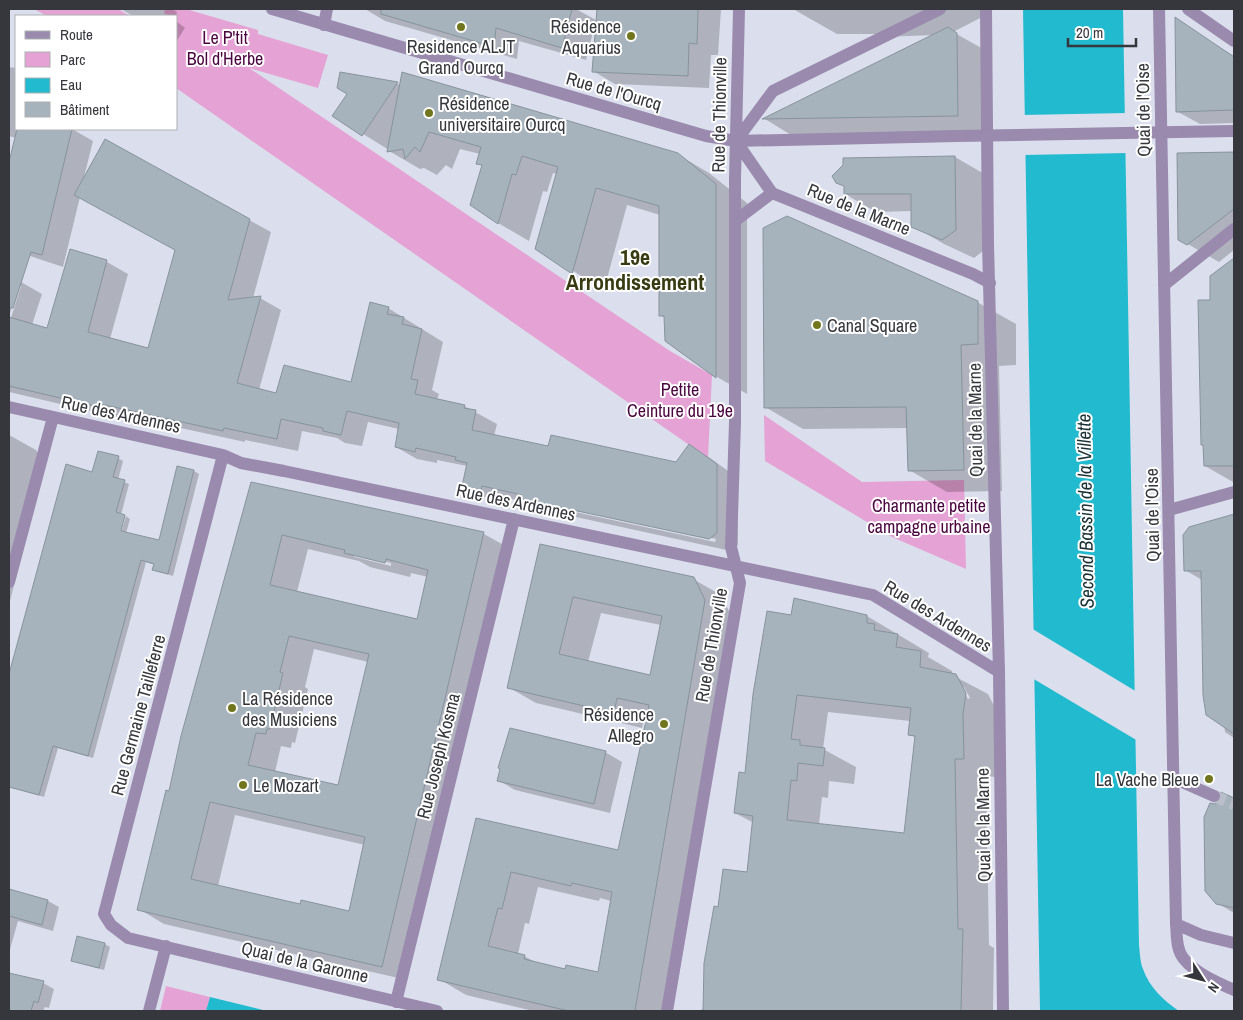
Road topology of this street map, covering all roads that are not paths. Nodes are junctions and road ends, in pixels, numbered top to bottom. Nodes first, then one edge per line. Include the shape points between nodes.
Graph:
1 (272, 9) edge
2 (327, 9) edge
3 (739, 9) edge
4 (940, 9) edge
5 (986, 9) edge
6 (1159, 9) edge
7 (1188, 9) edge
8 (324, 25) junction
9 (1234, 41) edge
10 (1234, 131) edge
11 (736, 141) junction
12 (772, 193) junction
13 (735, 221) junction
14 (1234, 230) edge
15 (990, 282) junction
16 (1164, 285) junction
17 (9, 407) edge
18 (53, 418) junction
19 (223, 455) junction
20 (1234, 492) edge
21 (1169, 510) junction
22 (514, 519) junction
23 (736, 566) junction
24 (9, 582) edge
25 (998, 672) junction
26 (1173, 778) junction
27 (1214, 796) tunnel mouth
28 (1176, 924) junction
29 (1234, 943) edge
30 (166, 946) junction
31 (1234, 990) edge
32 (396, 1002) junction
33 (149, 1011) edge
34 (437, 1011) edge
35 (667, 1011) edge
36 (1004, 1011) edge

1 - 8 street, Rue de l'Ourcq
2 - 8 street
3 - 11 street, Rue de Thionville
4 - 11 street via 773,91
5 - 15 street, Quai de la Marne
6 - 16 street, Quai de l'Oise
7 - 9 street
8 - 11 street, Rue de l'Ourcq via 706,136
10 - 11 street, Rue de l'Ourcq, bridge
11 - 12 street
11 - 13 street, Rue de Thionville
12 - 13 street
12 - 15 street, Rue de la Marne
13 - 23 street, Rue de Thionville via 731,547
14 - 16 street
15 - 25 street, Quai de la Marne
16 - 21 street, Quai de l'Oise
17 - 18 street, Rue des Ardennes
18 - 19 street, Rue des Ardennes
18 - 24 street
19 - 22 street, Rue des Ardennes via 241,463
19 - 30 street, Rue Germaine Tailleferre via 104,914 111,925 128,938
20 - 21 street
21 - 26 street, Quai de l'Oise
22 - 23 street, Rue des Ardennes
22 - 32 street, Rue Joseph Kosma
23 - 25 street, Rue des Ardennes via 873,596
23 - 35 street, Rue de Thionville via 740,583
25 - 36 street, Quai de la Marne
26 - 27 street
26 - 28 street, Quai de l'Oise
28 - 29 street via 1201,935
28 - 31 street, Quai de l'Oise via 1183,958 1203,974
30 - 32 street, Quai de la Garonne
30 - 33 street
32 - 34 street, Quai de la Garonne

